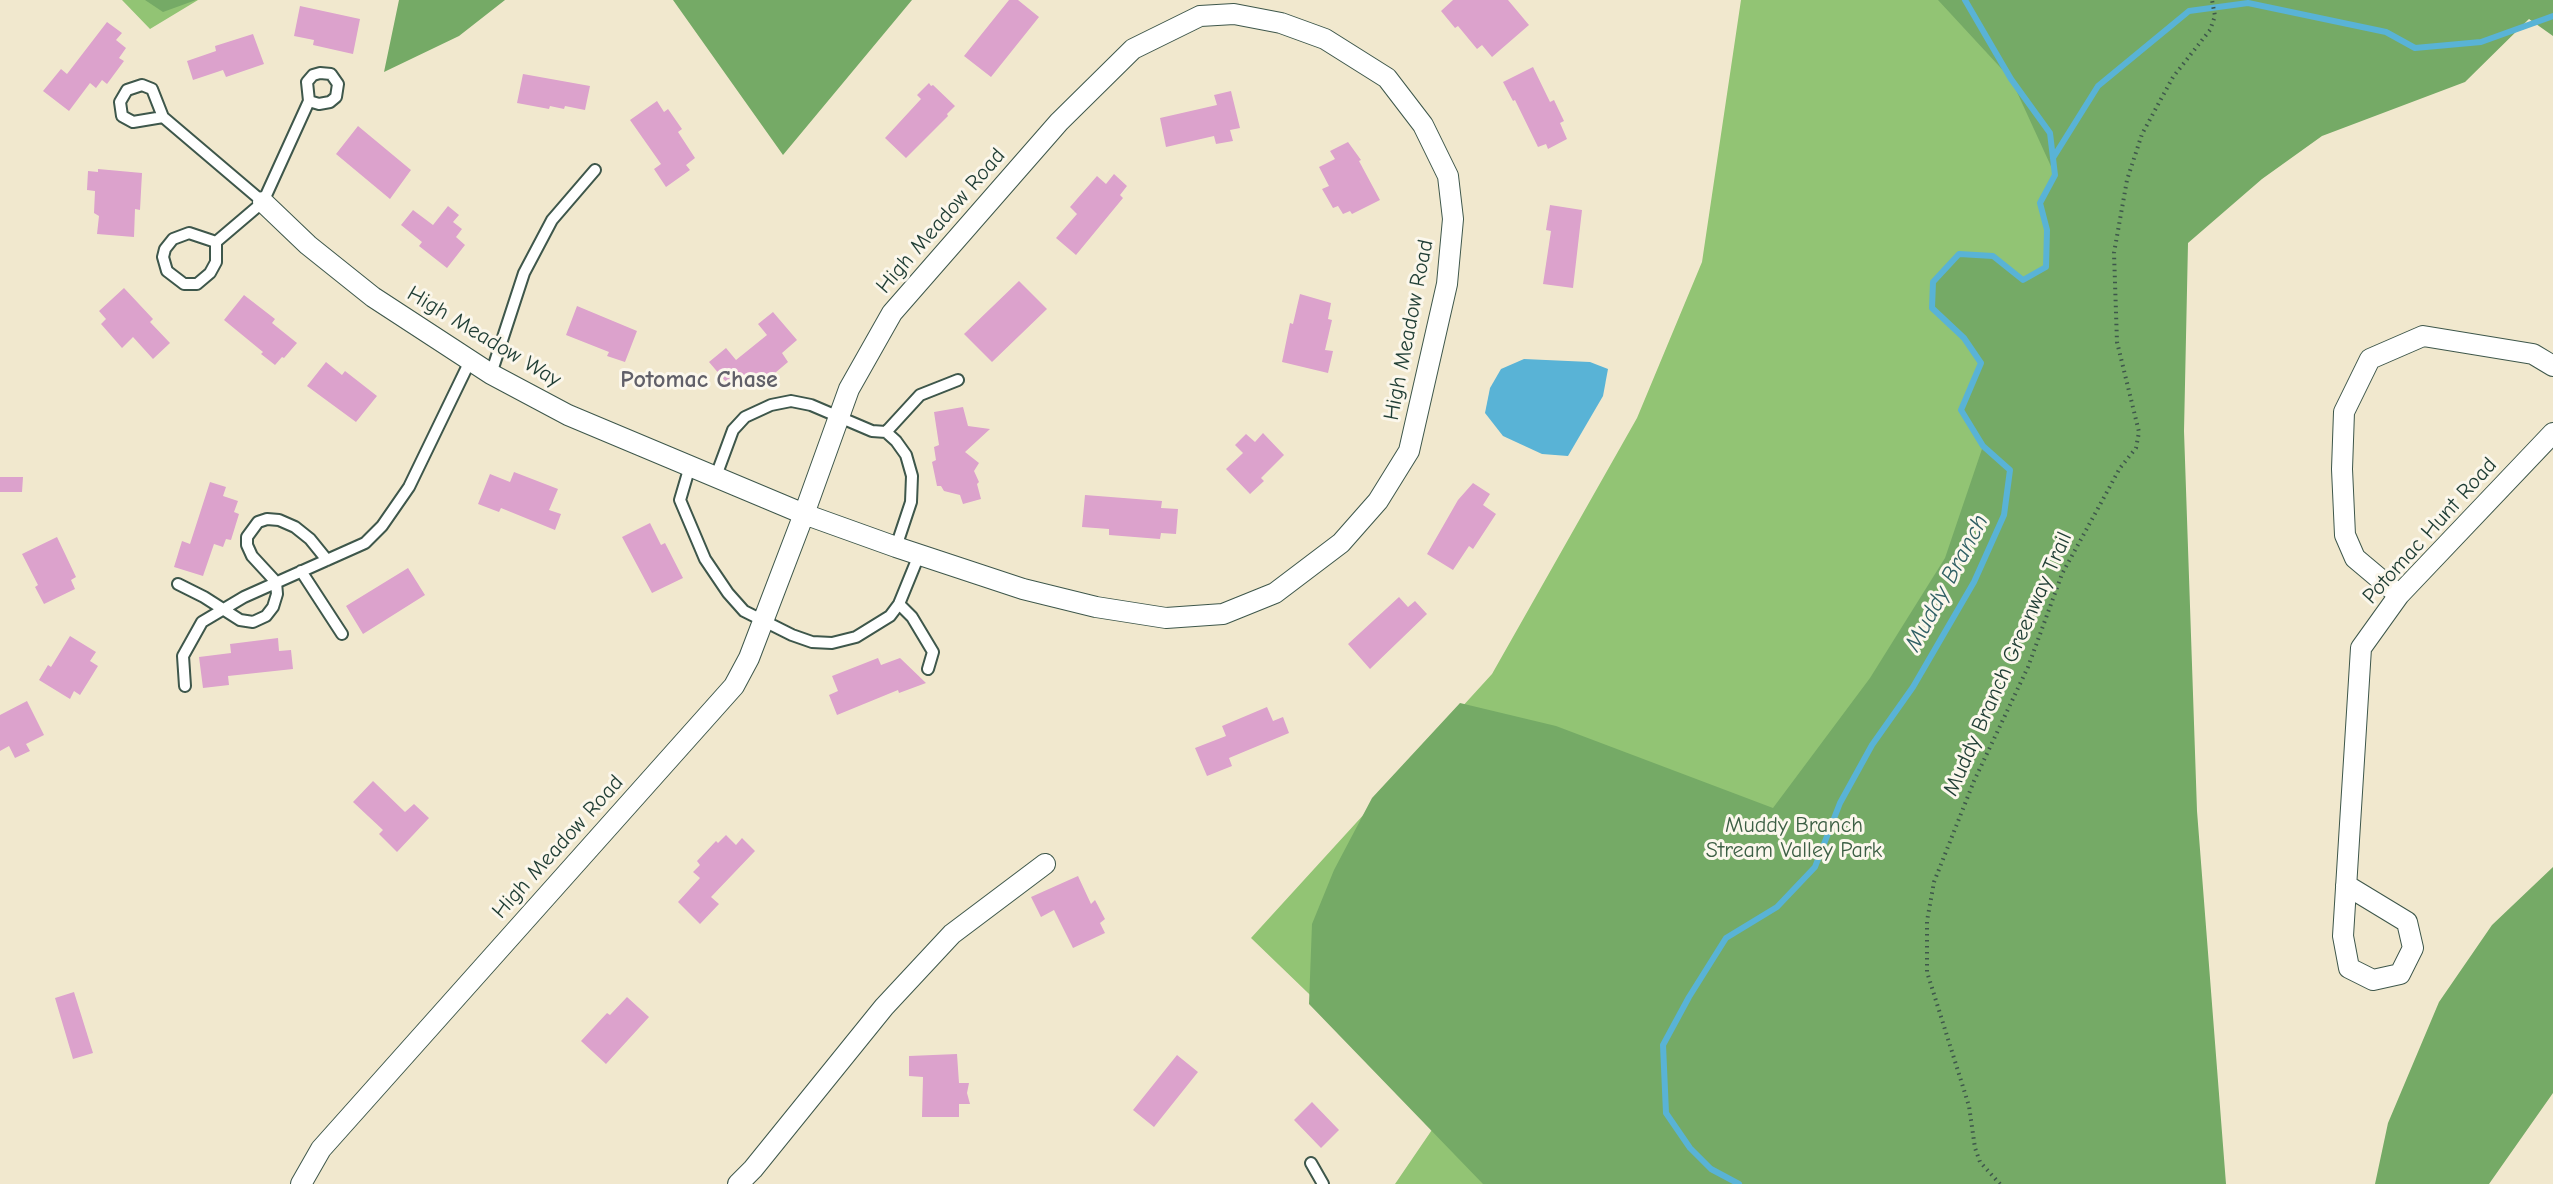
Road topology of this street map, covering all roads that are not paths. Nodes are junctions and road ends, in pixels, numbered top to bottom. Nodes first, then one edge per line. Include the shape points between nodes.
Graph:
1 (309, 101) dead end
2 (163, 117) dead end
3 (595, 170) dead end
4 (263, 202) junction
5 (216, 242) junction
6 (470, 361) junction
7 (2553, 366) edge
8 (491, 374) junction
9 (958, 380) dead end
10 (839, 417) junction
11 (886, 432) junction
12 (2553, 433) edge
13 (690, 466) junction
14 (716, 477) junction
15 (804, 514) junction
16 (896, 547) junction
17 (919, 555) junction
18 (327, 560) junction
19 (301, 572) junction
20 (276, 582) junction
21 (177, 584) dead end
22 (2399, 595) junction
23 (899, 604) junction
24 (222, 608) junction
25 (763, 622) junction
26 (342, 634) dead end
27 (928, 669) dead end
28 (185, 686) dead end
29 (1045, 864) dead end
30 (2346, 885) junction
31 (1311, 1163) dead end
32 (301, 1184) edge
33 (738, 1184) edge
34 (1323, 1184) edge

1 - 4 lane
2 - 4 lane
3 - 8 lane via 552,220 524,273
4 - 5 lane
4 - 6 street, High Meadow Way via 308,245 373,297
5 - 5 lane via 216,262 197,284 184,284 167,272 163,258 173,239 189,233
6 - 8 street, High Meadow Way
6 - 18 lane via 398,505 365,543
7 - 22 street via 2533,354 2423,336 2370,359 2344,412 2345,535 2355,558
8 - 13 street, High Meadow Way via 568,415
9 - 11 lane via 920,394
10 - 11 lane via 872,431
10 - 14 lane via 791,401 755,411 734,430
10 - 15 street, High Meadow Road
10 - 17 street, High Meadow Road via 849,389 892,313 1059,122 1133,49 1200,16 1234,14 1281,23 1325,39 1387,78 1423,126 1448,176 1453,219 1447,284 1409,451 1378,501 1341,543 1275,593 1223,614 1166,618 1096,607 1023,589
11 - 16 lane via 906,455 912,476 911,502
12 - 22 street, Potomac Hunt Road
13 - 14 street, High Meadow Way
13 - 25 lane via 680,501 705,559 744,611
14 - 15 street, High Meadow Way
15 - 16 street, High Meadow Road
15 - 25 street, High Meadow Road
16 - 17 street, High Meadow Road
17 - 23 lane
18 - 19 lane
18 - 20 lane via 310,538 295,527 279,520 258,522 247,537 247,545
19 - 20 lane
19 - 26 lane
20 - 24 lane
20 - 24 lane via 273,607 253,622 240,620
21 - 24 lane
22 - 30 street, Potomac Hunt Road via 2361,648
23 - 25 lane via 890,616 856,637 832,643 812,642
23 - 27 lane via 912,617 933,652
24 - 28 lane via 202,622 183,656
25 - 32 street, High Meadow Road via 734,686 321,1149
29 - 33 street via 952,934 884,1007
30 - 30 street, Potomac Hunt Road via 2343,936 2349,968 2373,980 2400,974 2413,948 2407,922
31 - 34 lane

